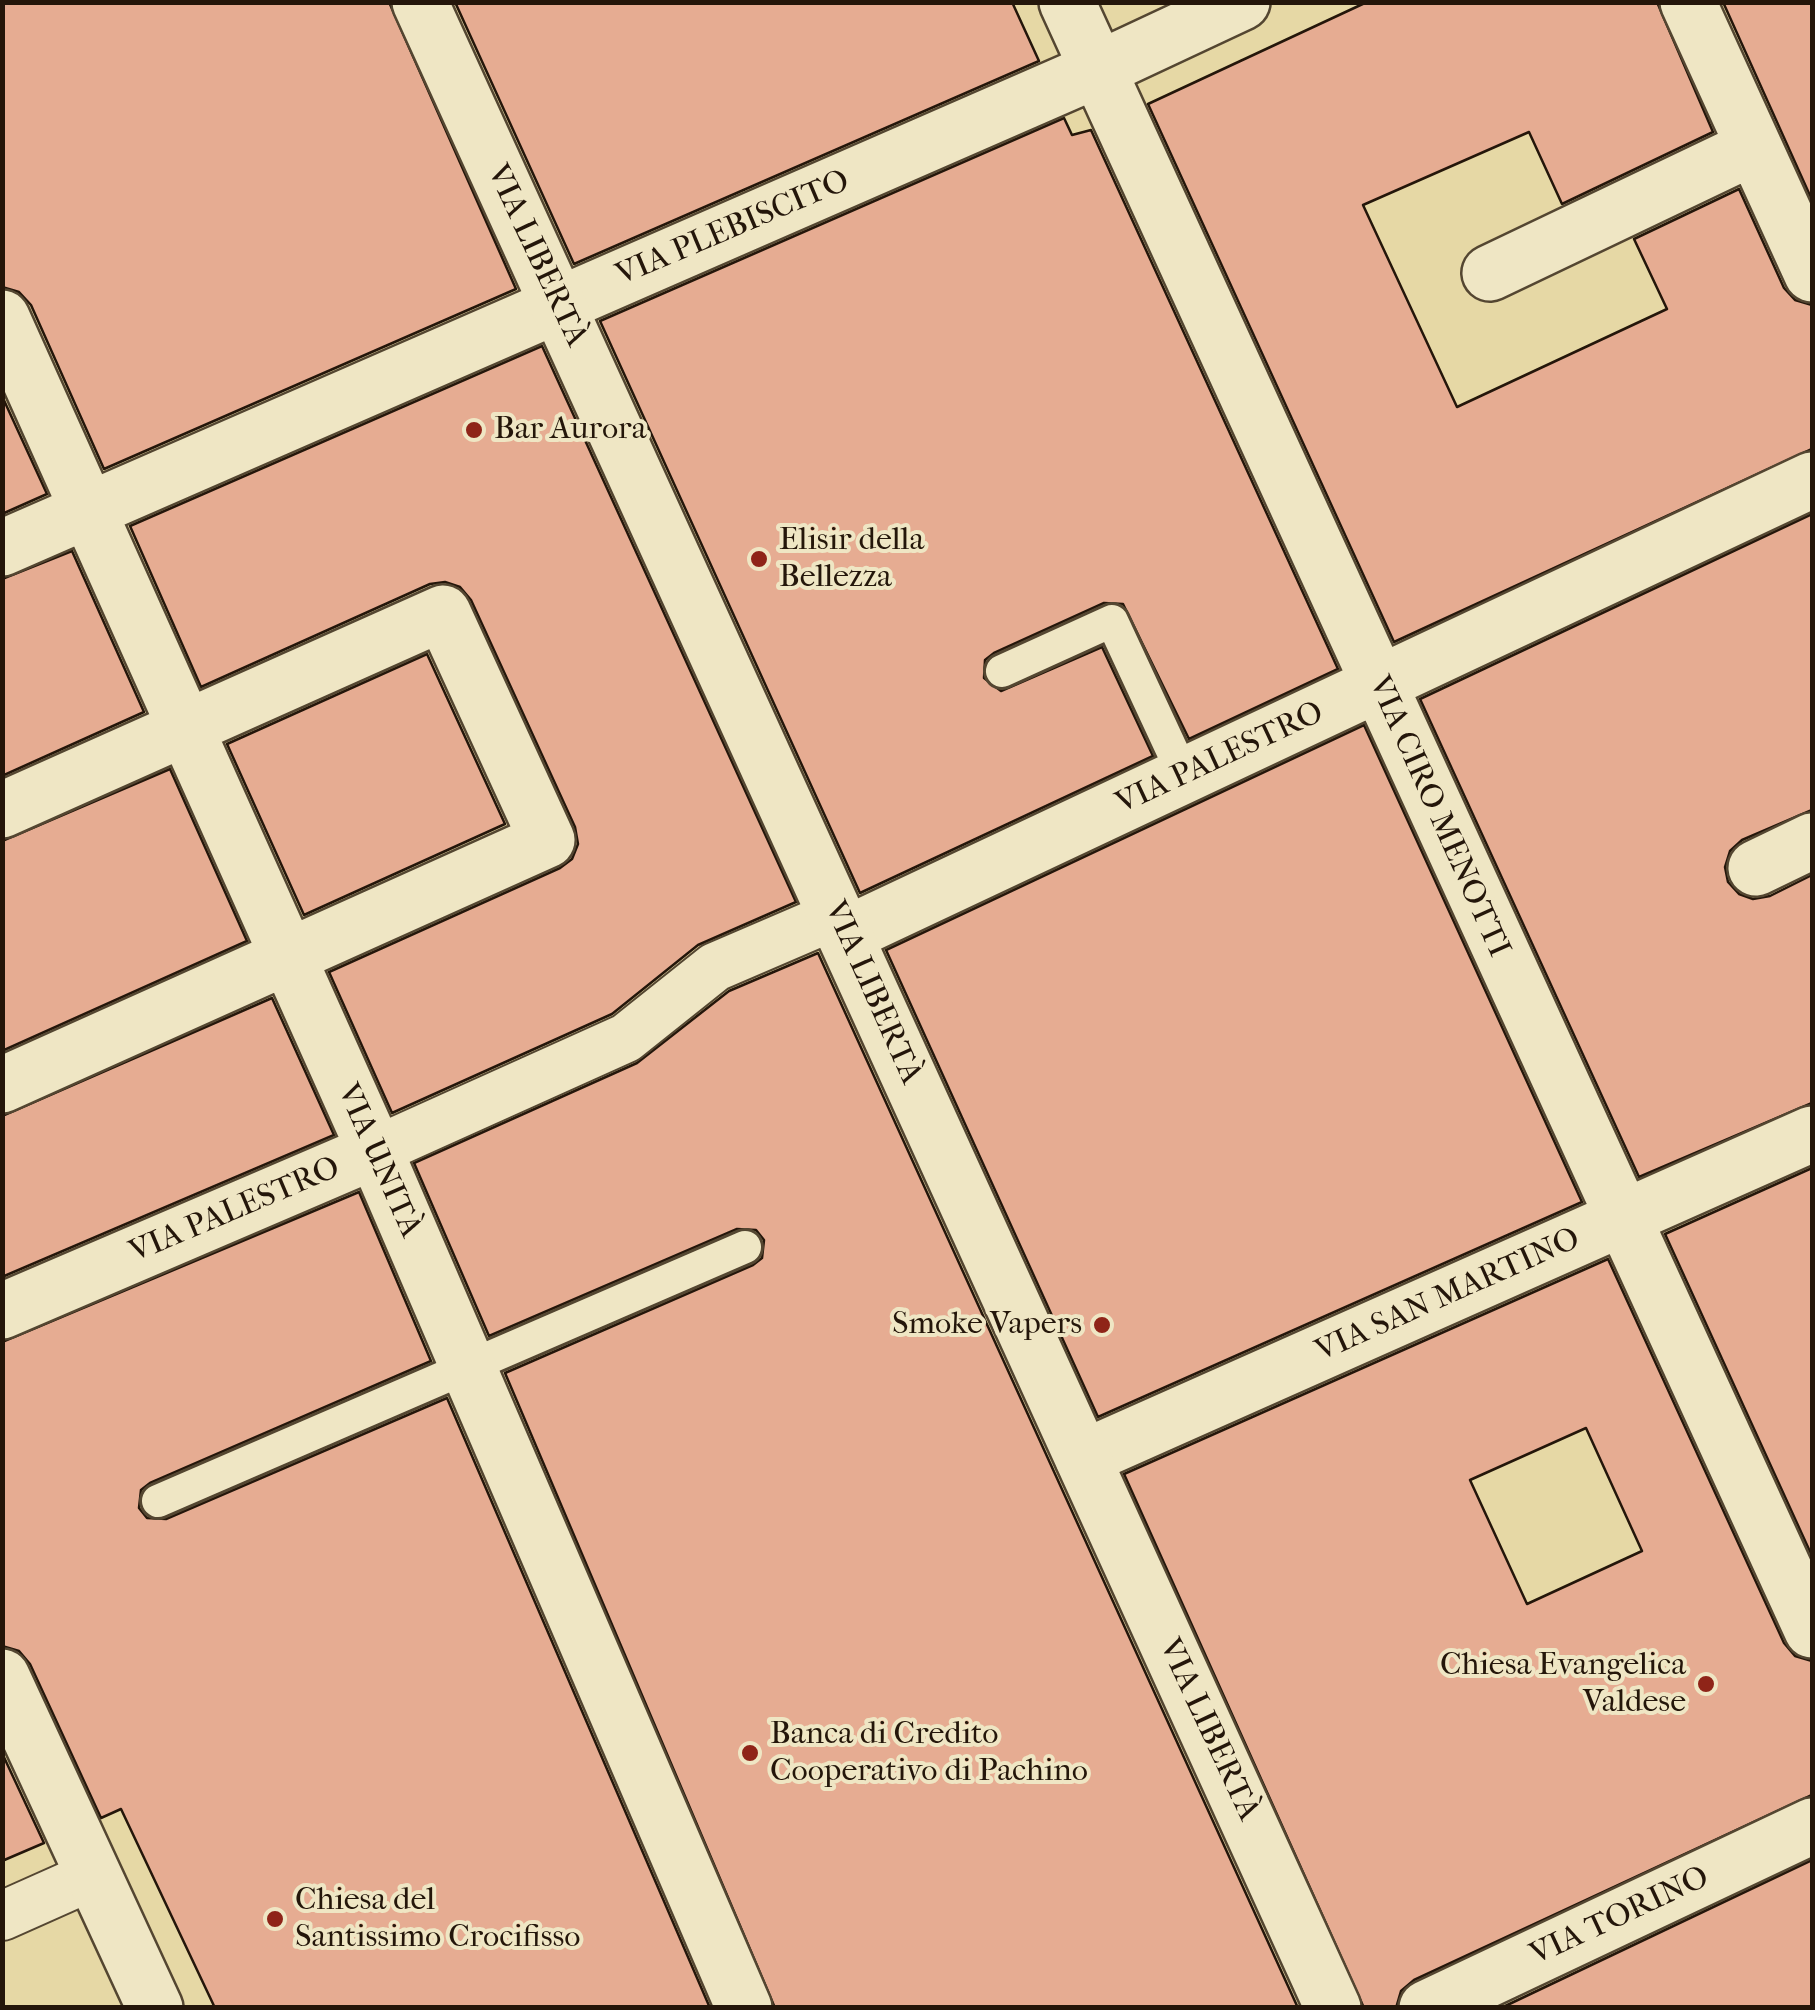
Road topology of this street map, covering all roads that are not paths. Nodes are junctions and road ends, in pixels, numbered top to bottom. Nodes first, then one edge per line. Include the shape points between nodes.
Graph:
1 (420, 2) edge
2 (1067, 2) edge
3 (1242, 2) edge
4 (1688, 2) edge
5 (1099, 70) junction
6 (1754, 147) junction
7 (1490, 273) dead end
8 (1812, 274) edge
9 (558, 304) junction
10 (2, 318) edge
11 (1812, 480) edge
12 (88, 509) junction
13 (2, 548) edge
14 (1002, 671) dead end
15 (1378, 685) junction
16 (184, 729) junction
17 (1184, 776) junction
18 (2, 810) edge
19 (1812, 841) edge
20 (1756, 868) dead end
21 (840, 925) junction
22 (286, 958) junction
23 (2, 1084) edge
24 (1812, 1134) edge
25 (375, 1151) junction
26 (1621, 1219) junction
27 (745, 1246) dead end
28 (2, 1312) edge
29 (468, 1367) junction
30 (1083, 1458) junction
31 (158, 1501) dead end
32 (1812, 1630) edge
33 (2, 1677) edge
34 (1812, 1826) edge
35 (94, 1874) junction
36 (2, 1916) edge
37 (1328, 1996) edge
38 (155, 2008) edge
39 (744, 2008) edge
40 (1428, 2008) edge

1 - 9 street, VIA LIBERTÀ
2 - 5 street, VIA CIRO MENOTTI
3 - 5 street, VIA PLEBISCITO
4 - 6 street
5 - 9 street, VIA PLEBISCITO
5 - 15 street, VIA CIRO MENOTTI
6 - 7 street
6 - 8 street
9 - 12 street, VIA PLEBISCITO
9 - 21 street, VIA LIBERTÀ
10 - 12 street, VIA UNITÀ
11 - 15 street, VIA PALESTRO
12 - 13 street, VIA PLEBISCITO
12 - 16 street, VIA UNITÀ
14 - 17 lane via 1112,621
15 - 17 street, VIA PALESTRO
15 - 26 street, VIA CIRO MENOTTI
16 - 18 street
16 - 22 street, VIA UNITÀ
16 - 22 street via 443,613 546,840
17 - 21 street, VIA PALESTRO
19 - 20 street
21 - 25 street, VIA PALESTRO via 715,967 626,1038
21 - 30 street, VIA LIBERTÀ
22 - 23 street
22 - 25 street, VIA UNITÀ
24 - 26 street, VIA SAN MARTINO
25 - 28 street, VIA PALESTRO
25 - 29 street, VIA UNITÀ
26 - 30 street, VIA SAN MARTINO
26 - 32 street, VIA CIRO MENOTTI
27 - 29 lane
29 - 31 lane
29 - 39 street, VIA UNITÀ
30 - 37 street, VIA LIBERTÀ
33 - 35 street
34 - 40 street, VIA TORINO
35 - 36 street
35 - 38 street

